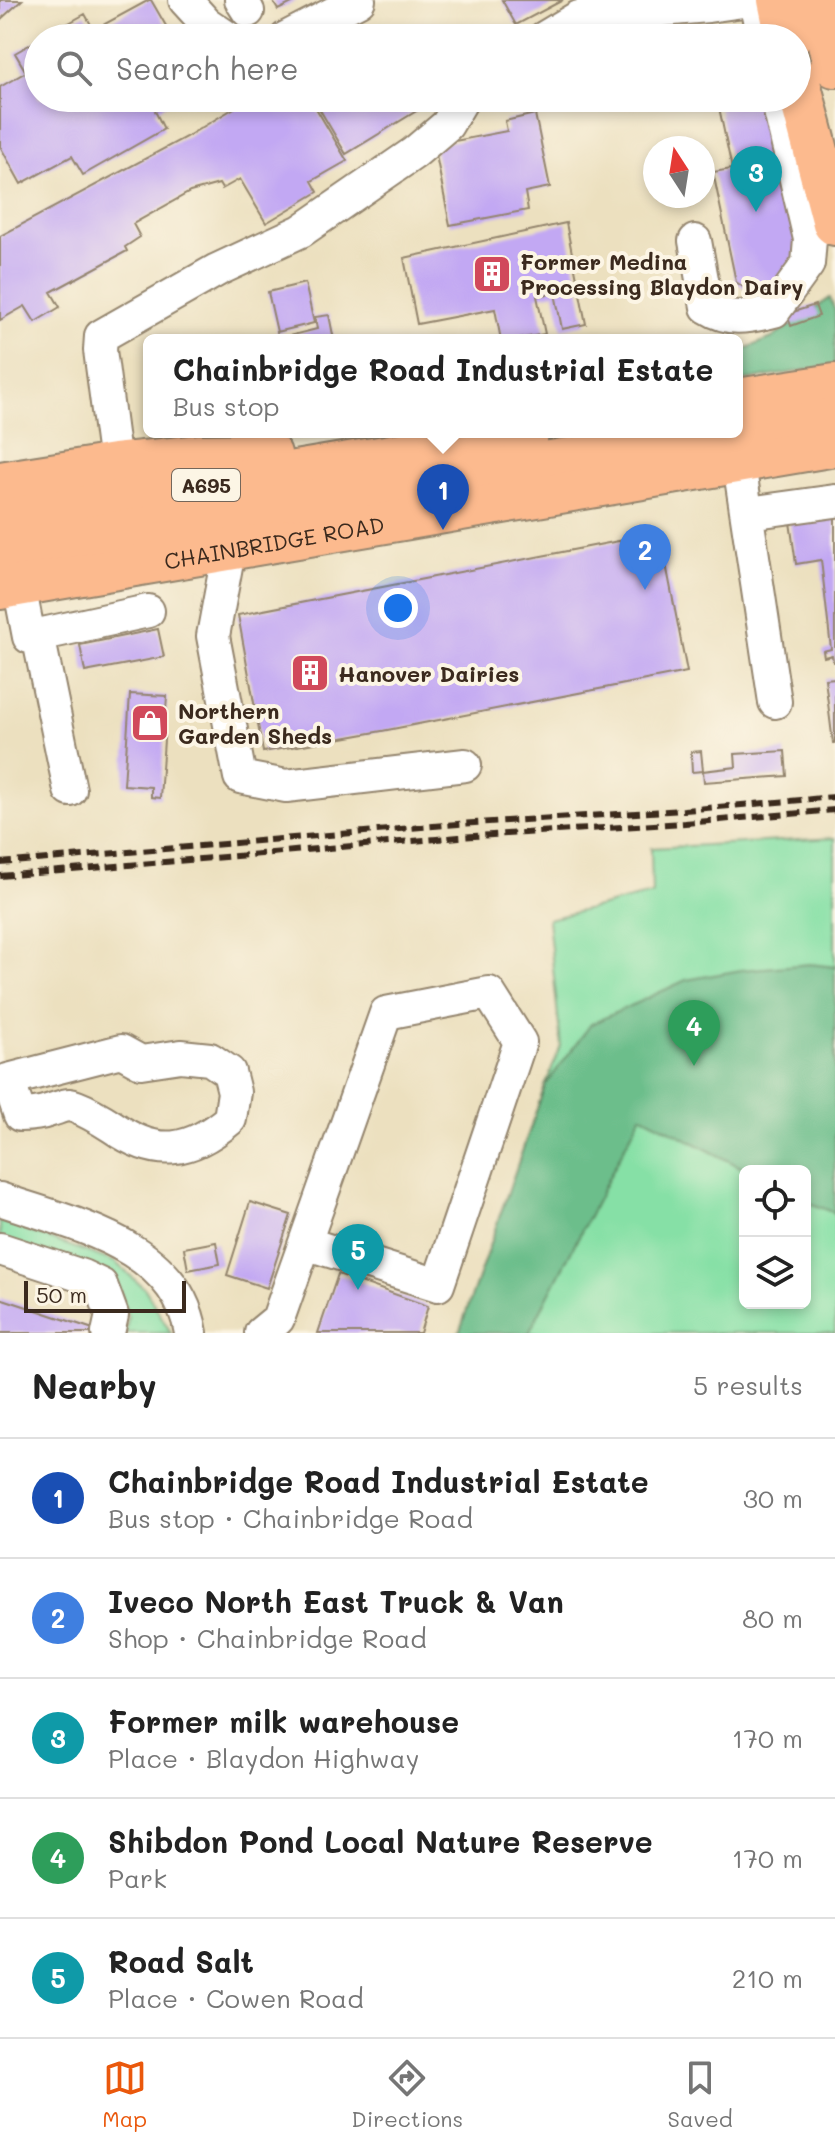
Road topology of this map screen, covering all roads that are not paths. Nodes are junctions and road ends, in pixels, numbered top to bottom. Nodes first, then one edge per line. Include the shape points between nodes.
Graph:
1 (185, 0) edge
2 (359, 0) edge
3 (752, 0) edge
4 (780, 0) edge
5 (820, 0) edge
6 (207, 24) edge
7 (313, 24) edge
8 (567, 24) edge
9 (759, 24) edge
10 (785, 24) edge
11 (835, 65) edge
12 (456, 112) edge
13 (780, 112) edge
14 (804, 112) edge
15 (835, 223) edge
16 (695, 241) dead end
17 (835, 384) edge
18 (743, 398) edge
19 (835, 418) edge
20 (743, 432) edge
21 (492, 438) edge
22 (703, 438) edge
23 (835, 446) edge
24 (411, 451) junction
25 (115, 464) junction
26 (739, 464) junction
27 (0, 482) edge
28 (835, 501) edge
29 (748, 513) junction
30 (0, 520) edge
31 (229, 550) junction
32 (0, 551) edge
33 (10, 587) edge
34 (148, 611) dead end
35 (38, 635) junction
36 (775, 702) dead end
37 (465, 765) dead end
38 (70, 790) dead end
39 (4, 1082) edge
40 (0, 1199) edge
41 (305, 1243) junction
42 (0, 1249) edge
43 (108, 1333) edge
44 (191, 1333) edge
45 (261, 1333) edge

1 - 6 street
2 - 7 street
3 - 8 street via 579,17
3 - 9 street
4 - 10 highway
5 - 11 highway
12 - 25 street via 414,153 301,231 217,270 101,336
13 - 16 street via 810,239 808,264 774,311 720,316 707,307
14 - 15 highway
17 - 18 main road
19 - 20 main road, A695
21 - 24 main road, A695
22 - 32 main road, A695
23 - 26 main road, CHAINBRIDGE ROAD
24 - 25 main road via 200,455
24 - 30 main road, A695
25 - 27 main road
26 - 29 street
26 - 31 main road, CHAINBRIDGE ROAD
28 - 29 street
29 - 36 street
31 - 33 main road, CHAINBRIDGE ROAD
31 - 37 street via 213,636 240,777 286,786
33 - 35 street via 29,637
34 - 35 street
35 - 38 street
39 - 39 street via 121,1051 141,1062 181,1056 210,1059 229,1072 234,1092 230,1119 212,1134 185,1147 153,1147 68,1105 20,1115
40 - 44 street via 112,1238 146,1258 175,1289
41 - 41 street via 386,1013 489,993 520,1042 438,1285
41 - 45 street via 278,1319
42 - 43 street via 101,1285 112,1315

